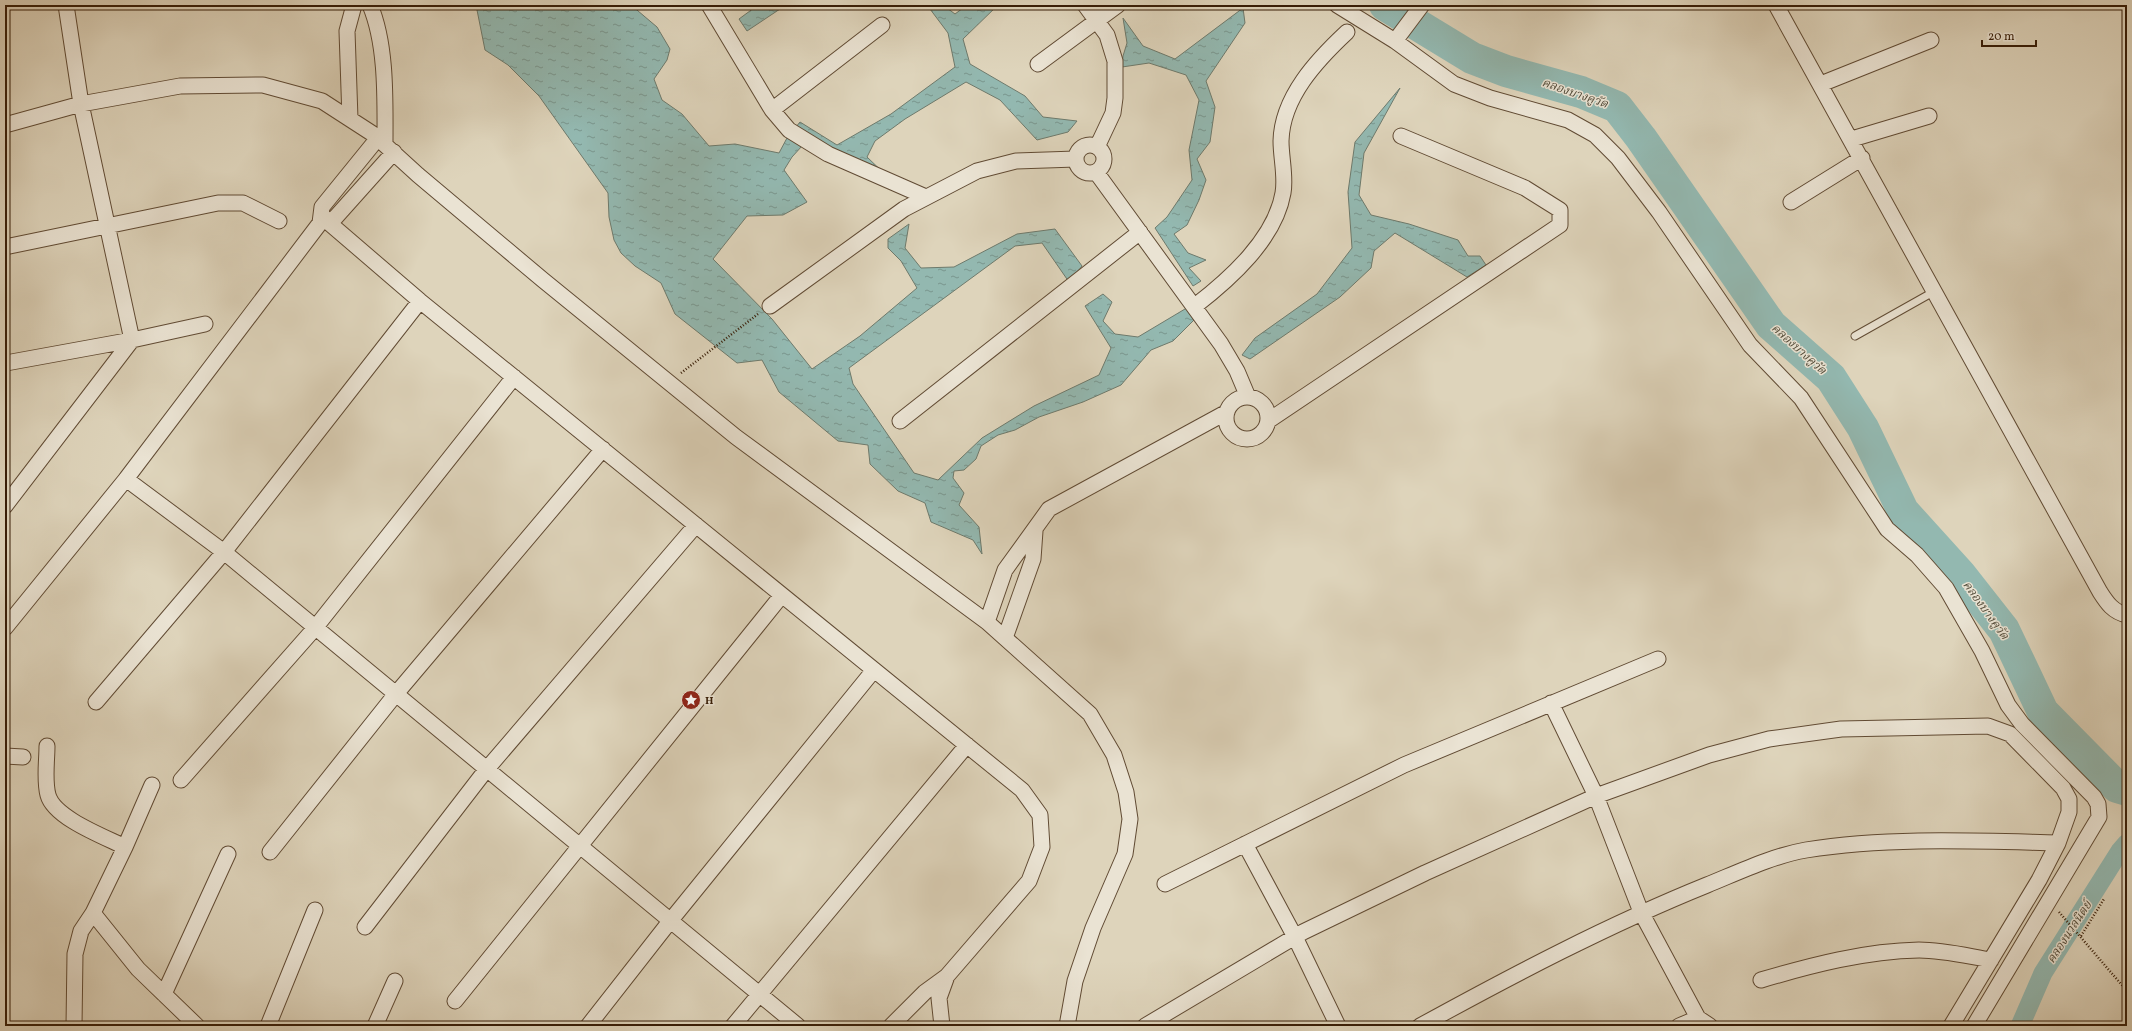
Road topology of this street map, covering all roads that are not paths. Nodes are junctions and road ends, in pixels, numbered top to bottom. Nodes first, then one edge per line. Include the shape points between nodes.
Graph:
1 (66, 5) edge
2 (354, 5) edge
3 (370, 5) edge
4 (709, 5) edge
5 (1085, 5) edge
6 (1118, 5) edge
7 (1337, 5) edge
8 (1422, 5) edge
9 (1776, 5) edge
10 (1096, 20) junction
11 (882, 25) dead end
12 (1347, 32) dead end
13 (1398, 37) junction
14 (1931, 40) dead end
15 (1038, 64) dead end
16 (1821, 84) junction
17 (81, 104) junction
18 (772, 110) junction
19 (1929, 116) dead end
20 (350, 119) junction
21 (5, 125) edge
22 (1401, 136) dead end
23 (1852, 139) junction
24 (386, 145) junction
25 (1097, 147) junction
26 (1862, 158) junction
27 (1076, 159) junction
28 (1096, 172) junction
29 (338, 186) junction
30 (926, 197) junction
31 (353, 198) junction
32 (1791, 202) dead end
33 (323, 220) junction
34 (279, 221) dead end
35 (106, 225) junction
36 (1140, 232) junction
37 (5, 247) edge
38 (1935, 291) junction
39 (420, 301) junction
40 (1199, 303) junction
41 (770, 306) road end
42 (205, 324) dead end
43 (1855, 336) dead end
44 (132, 340) junction
45 (6, 363) edge
46 (514, 378) junction
47 (1248, 398) junction
48 (1227, 412) junction
49 (900, 421) dead end
50 (1268, 421) junction
51 (603, 449) junction
52 (126, 479) junction
53 (5, 506) edge
54 (696, 525) junction
55 (1035, 530) junction
56 (224, 552) junction
57 (782, 595) junction
58 (2127, 615) edge
59 (987, 622) junction
60 (5, 628) edge
61 (315, 628) junction
62 (1005, 638) junction
63 (1658, 659) dead end
64 (874, 670) junction
65 (395, 695) junction
66 (96, 702) dead end
67 (1551, 703) junction
68 (967, 745) junction
69 (47, 746) dead end
70 (5, 756) edge
71 (23, 757) dead end
72 (486, 770) junction
73 (181, 780) dead end
74 (152, 785) dead end
75 (1596, 796) junction
76 (2058, 843) junction
77 (1245, 844) junction
78 (579, 846) junction
79 (125, 847) junction
80 (270, 852) dead end
81 (228, 854) dead end
82 (1165, 884) dead end
83 (315, 910) dead end
84 (1641, 912) junction
85 (92, 913) junction
86 (671, 920) junction
87 (365, 927) dead end
88 (1295, 937) junction
89 (1991, 960) junction
90 (946, 976) junction
91 (1761, 980) dead end
92 (395, 981) dead end
93 (164, 994) junction
94 (759, 994) junction
95 (455, 1001) dead end
96 (1436, 1022) edge
97 (1704, 1022) edge
98 (74, 1026) edge
99 (197, 1026) edge
100 (268, 1026) edge
101 (375, 1026) edge
102 (588, 1026) edge
103 (733, 1026) edge
104 (798, 1026) edge
105 (891, 1026) edge
106 (942, 1026) edge
107 (1067, 1026) edge
108 (1145, 1026) edge
109 (1338, 1026) edge
110 (1420, 1026) edge
111 (1679, 1026) edge
112 (1952, 1026) edge
113 (1974, 1026) edge

1 - 17 street
2 - 20 street via 347,31
3 - 24 street via 380,46
4 - 18 street
5 - 10 street
6 - 10 street
7 - 13 street
8 - 13 street
9 - 16 street
10 - 15 street
10 - 25 street via 1107,35 1115,61 1113,113
11 - 18 street
12 - 40 street via 1321,56 1288,108 1281,140 1283,193 1272,223 1258,247 1216,290
13 - 113 street via 1454,84 1490,98 1568,120 1594,135 1618,158 1660,212 1750,345 1801,398 1887,529 1917,555 1946,588 1982,650 2008,705 2022,724 2084,786 2098,804 2099,817
14 - 16 street
16 - 23 street
17 - 20 street via 180,86 263,86 322,101
17 - 21 street
17 - 35 street
18 - 30 street via 789,130 828,154
19 - 23 street
20 - 24 street
22 - 50 street via 1525,188 1560,210 1560,225
23 - 26 street
24 - 29 street
24 - 31 street
24 - 59 street via 537,275 736,437
25 - 27 street via 1084,147 1079,150
25 - 28 street via 1102,150 1104,162
26 - 32 street
26 - 38 street
27 - 28 street via 1084,172
27 - 30 street via 1016,161 977,171
28 - 36 street
29 - 31 street
29 - 33 street via 322,208
30 - 41 street via 904,209
31 - 33 street via 335,218
33 - 39 street
33 - 52 street
34 - 35 street via 243,203 218,203
35 - 37 street
35 - 44 street
36 - 40 street
36 - 49 street
38 - 43 lane
38 - 58 street via 2100,592 2110,607 2120,614
39 - 46 street
39 - 56 street
40 - 47 street via 1237,371
42 - 44 street
44 - 45 street
44 - 53 street
46 - 51 street
46 - 61 street
47 - 48 street via 1236,401
47 - 50 street via 1266,408
48 - 50 street via 1228,426 1236,436 1243,438 1250,439 1262,433
48 - 55 street via 1049,509
51 - 54 street
51 - 65 street
52 - 56 street
52 - 60 street
54 - 57 street
54 - 72 street
55 - 59 street via 1006,570
55 - 62 street via 1032,558
56 - 61 street
56 - 66 street
57 - 64 street
57 - 78 street
59 - 62 street
61 - 65 street
61 - 73 street
62 - 107 street via 1090,714 1114,755 1126,792 1130,820 1125,854 1093,928 1075,981
63 - 67 street
64 - 68 street
64 - 86 street
65 - 72 street
65 - 80 street
67 - 75 street
67 - 77 street via 1404,765
68 - 90 street via 1022,790 1040,815 1042,847 1029,881
68 - 94 street
69 - 79 street via 48,794 51,804 84,826
70 - 71 street
72 - 78 street
72 - 87 street
74 - 79 street
75 - 76 street via 1709,755 1769,739 1841,729 1988,726 2010,734 2063,788 2069,799 2069,812
75 - 84 street
75 - 88 street via 1425,873
76 - 84 street via 1936,840 1868,843 1805,850 1764,862
76 - 89 street
77 - 82 street
77 - 88 street
78 - 86 street
78 - 95 street
79 - 85 street
81 - 93 street
83 - 100 street
84 - 96 street
84 - 97 street
85 - 93 street via 138,969
85 - 98 street via 81,931 75,954
86 - 94 street
86 - 102 street
88 - 108 street
88 - 109 street
89 - 91 street via 1919,950 1845,958 1810,965
89 - 112 street
90 - 105 street via 925,992
90 - 106 street via 939,998
92 - 101 street
93 - 99 street
94 - 103 street
94 - 104 street
96 - 110 street
97 - 111 street

